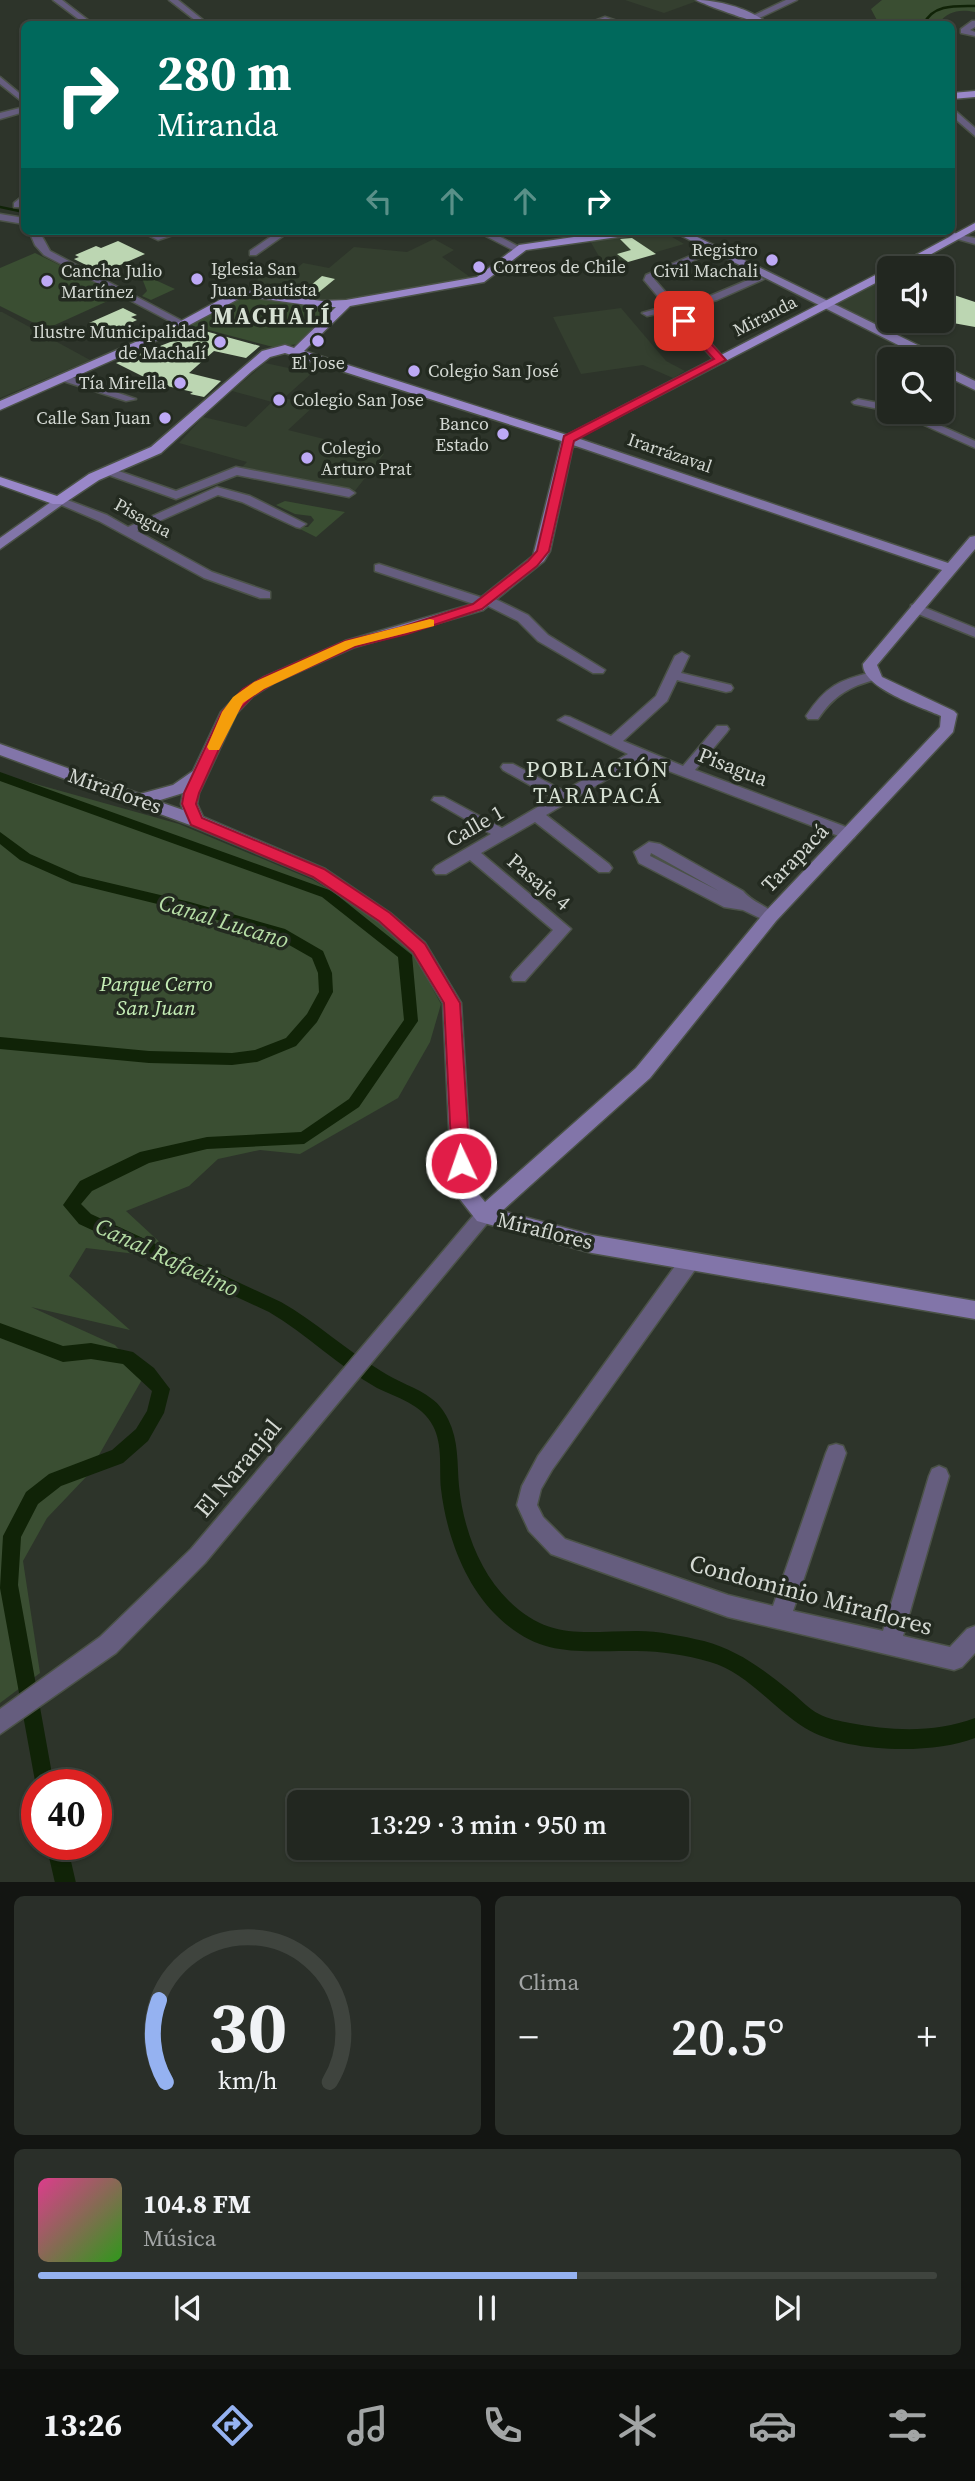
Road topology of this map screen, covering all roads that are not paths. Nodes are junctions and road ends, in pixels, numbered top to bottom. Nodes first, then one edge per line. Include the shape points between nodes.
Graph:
1 (57, 0) edge
2 (173, 0) edge
3 (700, 0) edge
4 (793, 0) edge
5 (754, 17) junction
6 (85, 21) edge
7 (200, 21) edge
8 (760, 21) edge
9 (975, 23) edge
10 (975, 34) edge
11 (0, 80) edge
12 (975, 94) edge
13 (955, 96) edge
14 (21, 98) edge
15 (21, 111) edge
16 (955, 114) edge
17 (0, 116) edge
18 (975, 133) edge
19 (2, 217) edge
20 (21, 220) edge
21 (975, 226) edge
22 (36, 235) edge
23 (279, 235) edge
24 (489, 235) edge
25 (612, 235) edge
26 (671, 235) edge
27 (685, 235) edge
28 (953, 235) edge
29 (957, 236) junction
30 (975, 241) edge
31 (518, 249) junction
32 (253, 253) dead end
33 (705, 253) junction
34 (920, 256) edge
35 (877, 278) edge
36 (759, 279) junction
37 (346, 303) junction
38 (672, 307) junction
39 (823, 307) junction
40 (647, 313) dead end
41 (183, 324) junction
42 (898, 347) edge
43 (910, 347) edge
44 (297, 352) junction
45 (720, 360) junction
46 (954, 368) edge
47 (954, 375) edge
48 (64, 378) junction
49 (975, 378) edge
50 (975, 386) edge
51 (130, 399) dead end
52 (858, 402) dead end
53 (0, 406) edge
54 (877, 406) edge
55 (927, 424) edge
56 (568, 439) junction
57 (975, 445) edge
58 (107, 471) junction
59 (0, 481) edge
60 (349, 493) dead end
61 (58, 501) junction
62 (300, 524) dead end
63 (128, 531) junction
64 (975, 540) edge
65 (0, 545) edge
66 (379, 568) dead end
67 (950, 568) junction
68 (265, 595) dead end
69 (486, 602) junction
70 (916, 608) junction
71 (975, 633) edge
72 (682, 656) dead end
73 (598, 670) dead end
74 (673, 675) junction
75 (873, 676) junction
76 (726, 688) dead end
77 (813, 716) dead end
78 (565, 720) dead end
79 (722, 729) dead end
80 (613, 741) junction
81 (0, 749) edge
82 (639, 754) junction
83 (508, 767) dead end
84 (204, 771) junction
85 (686, 772) junction
86 (565, 798) junction
87 (139, 800) junction
88 (439, 800) dead end
89 (536, 815) junction
90 (196, 821) junction
91 (849, 834) junction
92 (502, 835) junction
93 (471, 853) junction
94 (604, 868) dead end
95 (441, 870) dead end
96 (746, 905) junction
97 (770, 917) junction
98 (519, 977) dead end
99 (484, 1215) junction
100 (690, 1261) junction
101 (975, 1310) edge
102 (836, 1452) dead end
103 (939, 1476) dead end
104 (780, 1618) junction
105 (975, 1637) edge
106 (890, 1644) junction
107 (8, 1717) edge

1 - 6 street
2 - 7 street
3 - 5 street
4 - 5 street
5 - 8 street
9 - 10 street via 964,31
11 - 14 street
12 - 13 main road
15 - 17 street
16 - 18 street
19 - 20 street
21 - 29 main road
22 - 41 street via 47,253
23 - 32 street
24 - 31 street
25 - 31 main road
26 - 33 street
27 - 39 street
28 - 29 street
29 - 30 street
29 - 34 main road
31 - 37 main road via 480,280
33 - 36 street
33 - 38 street via 650,277
35 - 39 main road, Miranda
36 - 38 street via 713,298
36 - 39 street
37 - 41 main road via 321,304 247,291
37 - 44 main road
38 - 40 street
38 - 45 street
39 - 42 street
39 - 43 street
39 - 45 main road, Miranda
41 - 48 main road
44 - 56 main road, Irarrázaval
44 - 58 main road via 285,349 266,354 168,443
45 - 56 main road, Miranda
46 - 49 street
47 - 50 street
48 - 51 street
48 - 53 main road
52 - 54 street
55 - 57 street
56 - 67 street, Irarrázaval
56 - 69 street via 543,551
58 - 60 street via 176,495 236,471
58 - 61 main road
59 - 61 main road, Pisagua
61 - 63 street, Pisagua
61 - 65 street
62 - 63 street via 217,491
63 - 68 street, Pisagua via 208,575
64 - 67 street
66 - 69 street
67 - 70 street
69 - 73 street via 523,618 543,638
69 - 84 street via 465,612 350,643 259,685 229,712
70 - 71 street
70 - 75 street via 874,657 870,664
72 - 74 street
74 - 76 street
74 - 80 street via 662,698
75 - 77 street via 831,690
75 - 91 street, Tarapacá via 944,710 951,720
78 - 80 street, Pisagua
79 - 85 street
80 - 82 street, Pisagua
81 - 87 street, Miraflores
82 - 85 street, Pisagua
82 - 86 street, Calle 1
83 - 86 street
84 - 87 street via 178,789
84 - 90 street via 189,804
85 - 91 street, Pisagua
86 - 89 street, Calle 1
87 - 90 street, Miraflores
88 - 92 street
89 - 92 street, Calle 1
89 - 94 street
90 - 99 street, Miraflores via 318,873 384,917 419,948 452,1003 463,1189
91 - 97 street, Tarapacá
92 - 93 street, Calle 1
93 - 95 street, Calle 1
93 - 98 street, Pasaje 4 via 563,929
96 - 96 street via 717,896 644,859 641,852 655,848 738,895
96 - 97 street
97 - 99 street, Tarapacá via 643,1073
99 - 100 street, Miraflores via 592,1244
99 - 107 street, El Naranjal via 198,1556 108,1645
100 - 101 street, Miraflores
100 - 104 street, Condominio Miraflores via 545,1463 527,1504 536,1524 558,1547 728,1606
102 - 104 street
103 - 106 street
104 - 106 street, Condominio Miraflores
105 - 106 street, Condominio Miraflores via 954,1659

